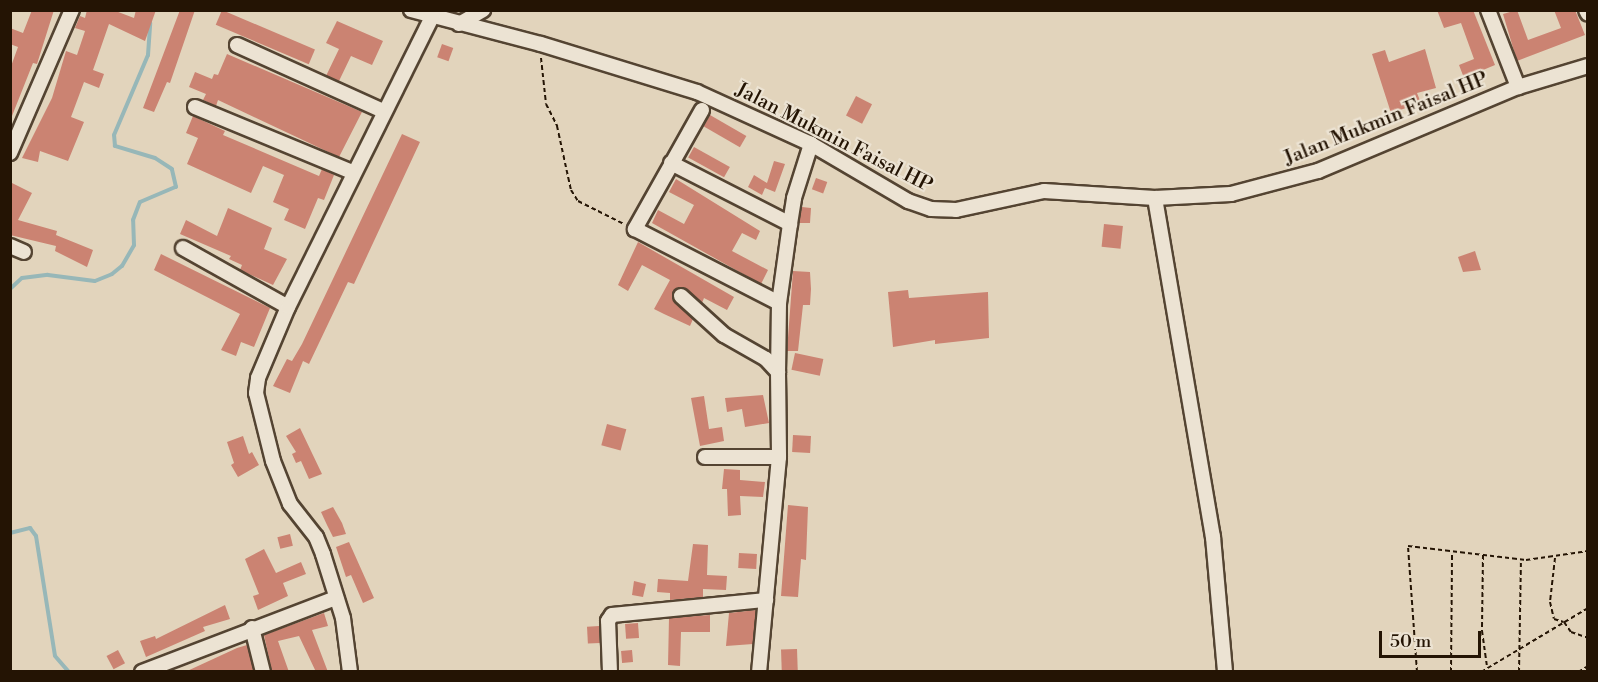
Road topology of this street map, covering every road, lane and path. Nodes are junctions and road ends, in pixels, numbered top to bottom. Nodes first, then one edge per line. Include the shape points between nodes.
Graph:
1 (72, 10) edge
2 (411, 10) edge
3 (483, 10) edge
4 (1488, 10) edge
5 (432, 17) junction
6 (459, 24) junction
7 (541, 44) junction
8 (237, 45) dead end
9 (1587, 66) edge
10 (1518, 87) junction
11 (195, 106) dead end
12 (702, 110) dead end
13 (383, 111) junction
14 (811, 144) junction
15 (10, 153) edge
16 (671, 164) junction
17 (354, 173) junction
18 (1155, 198) junction
19 (790, 224) junction
20 (635, 229) junction
21 (10, 246) edge
22 (183, 248) dead end
23 (24, 252) dead end
24 (681, 296) dead end
25 (779, 303) junction
26 (288, 307) junction
27 (778, 372) junction
28 (705, 457) dead end
29 (779, 457) junction
30 (1587, 551) edge
31 (1452, 552) junction
32 (1483, 555) junction
33 (1555, 558) junction
34 (1521, 559) junction
35 (336, 598) junction
36 (766, 600) junction
37 (1587, 608) edge
38 (1564, 622) junction
39 (252, 628) junction
40 (1587, 638) edge
41 (1521, 649) junction
42 (1587, 666) edge
43 (1487, 668) junction
44 (142, 672) edge
45 (263, 672) edge
46 (350, 672) edge
47 (610, 672) edge
48 (759, 672) edge
49 (1225, 672) edge
50 (1417, 672) edge
51 (1451, 672) edge
52 (1481, 672) edge
53 (1519, 672) edge
54 (1578, 672) edge

1 - 15 street
2 - 5 street, Jalan Mukmin Faisal HP
3 - 6 street
4 - 10 street
5 - 6 street, Jalan Mukmin Faisal HP
5 - 13 street
6 - 7 street, Jalan Mukmin Faisal HP
7 - 14 street, Jalan Mukmin Faisal HP via 697,92
7 - 20 path via 546,104 557,126 571,190 587,206
8 - 13 street
9 - 10 street, Jalan Mukmin Faisal HP
10 - 18 street, Jalan Mukmin Faisal HP via 1318,171 1231,194
11 - 17 street
12 - 16 street
13 - 17 street
14 - 18 street, Jalan Mukmin Faisal HP via 890,192 931,209 979,207 1044,191
14 - 19 street
16 - 19 street
16 - 20 street
17 - 26 street
18 - 49 street via 1211,526
19 - 25 street
20 - 25 street
21 - 23 street
22 - 26 street
24 - 27 street via 724,335 766,359
25 - 27 street
26 - 35 street via 258,378 256,393 276,469 298,517 316,537
27 - 29 street
28 - 29 street
29 - 36 street
30 - 33 path
31 - 32 path
31 - 50 path via 1408,546
31 - 51 path
32 - 34 path
32 - 43 path via 1482,631
33 - 34 path
33 - 38 path via 1550,602 1554,619
34 - 41 path via 1517,636
35 - 39 street
35 - 46 street via 343,618
36 - 47 street via 612,615 608,621
36 - 48 street
37 - 38 path
38 - 40 path via 1571,632
38 - 41 path
39 - 44 street
39 - 45 street
41 - 43 path
41 - 53 path
42 - 54 path
43 - 52 path

